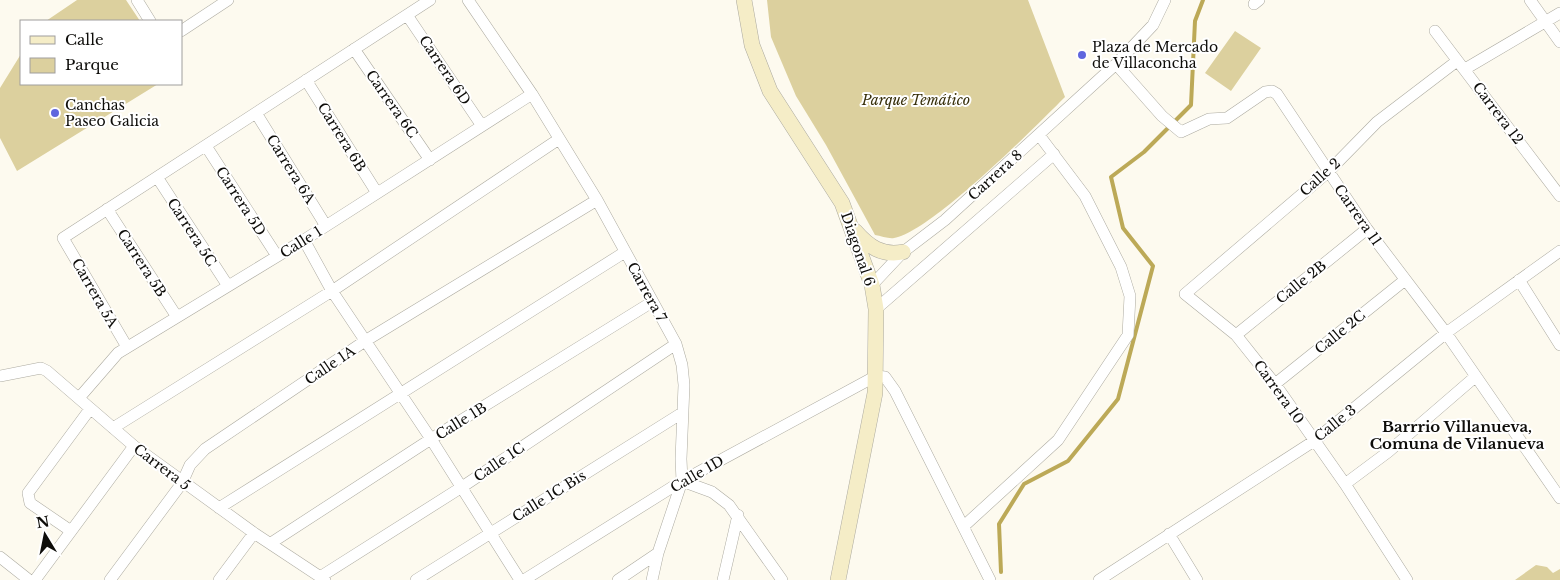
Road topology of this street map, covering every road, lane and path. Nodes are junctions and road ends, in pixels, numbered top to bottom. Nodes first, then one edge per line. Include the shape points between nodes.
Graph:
1 (137, 0) edge
2 (228, 0) edge
3 (430, 0) edge
4 (468, 0) edge
5 (744, 0) edge
6 (1165, 0) edge
7 (1530, 0) edge
8 (1560, 13) edge
9 (407, 15) junction
10 (149, 20) edge
11 (1544, 22) junction
12 (182, 30) edge
13 (1435, 31) dead end
14 (1560, 42) edge
15 (354, 49) junction
16 (1116, 64) junction
17 (1461, 65) junction
18 (306, 80) junction
19 (532, 94) junction
20 (256, 113) junction
21 (482, 126) junction
22 (1040, 135) junction
23 (560, 139) junction
24 (206, 146) junction
25 (1054, 154) junction
26 (430, 160) junction
27 (1328, 172) junction
28 (157, 178) junction
29 (377, 193) junction
30 (1560, 196) edge
31 (596, 200) junction
32 (107, 210) junction
33 (850, 224) junction
34 (326, 226) junction
35 (1367, 229) junction
36 (304, 240) junction
37 (1560, 251) edge
38 (625, 252) junction
39 (903, 252) junction
40 (277, 256) junction
41 (1405, 280) junction
42 (1519, 280) junction
43 (872, 285) junction
44 (228, 286) junction
45 (332, 291) junction
46 (1184, 294) joint
47 (652, 302) junction
48 (876, 309) junction
49 (177, 317) junction
50 (1446, 333) junction
51 (1236, 335) junction
52 (365, 341) junction
53 (676, 344) junction
54 (1560, 345) edge
55 (127, 347) junction
56 (0, 376) edge
57 (876, 376) junction
58 (1475, 376) junction
59 (1275, 384) junction
60 (400, 392) junction
61 (76, 396) junction
62 (90, 409) junction
63 (682, 413) junction
64 (113, 428) junction
65 (431, 439) junction
66 (1314, 441) junction
67 (134, 446) junction
68 (682, 481) junction
69 (182, 483) junction
70 (1345, 484) junction
71 (462, 488) junction
72 (1560, 497) edge
73 (219, 508) junction
74 (738, 515) junction
75 (964, 526) junction
76 (71, 531) junction
77 (254, 533) junction
78 (490, 533) junction
79 (1169, 534) junction
80 (271, 543) junction
81 (658, 554) junction
82 (0, 557) edge
83 (322, 578) edge
84 (779, 578) edge
85 (29, 580) edge
86 (35, 580) edge
87 (110, 580) edge
88 (219, 580) edge
89 (416, 580) edge
90 (522, 580) edge
91 (618, 580) edge
92 (652, 580) edge
93 (724, 580) edge
94 (838, 580) edge
95 (990, 580) edge
96 (1099, 580) edge
97 (1197, 580) edge
98 (1407, 580) edge

1 - 10 street
2 - 12 street
3 - 9 street
4 - 19 street, Carrera 7
5 - 33 street, Diagonal 6 via 752,45 770,91 842,204
6 - 16 street, Carrera 8 via 1153,25
7 - 11 street
8 - 11 street, Calle 2
9 - 15 street
9 - 21 street, Carrera 6D
11 - 14 street
11 - 17 street, Calle 2
13 - 17 street, Carrera 12
15 - 18 street
15 - 26 street, Carrera 6C
16 - 22 street, Carrera 8
16 - 27 street, Carrera 11 via 1162,116 1181,132 1209,120 1228,118 1272,90 1278,94
17 - 27 street, Calle 2 via 1377,122
17 - 30 street, Carrera 12
18 - 20 street
18 - 29 street, Carrera 6B
19 - 21 street, Calle 1
19 - 23 street, Carrera 7
20 - 24 street
20 - 34 street, Carrera 6A
21 - 26 street, Calle 1
22 - 25 street
22 - 39 street, Carrera 8 via 945,220
23 - 31 street, Carrera 7
23 - 45 street
24 - 28 street
24 - 40 street, Carrera 5D
25 - 48 street
25 - 75 street via 1085,196 1121,267 1130,296 1128,335 1058,440
26 - 29 street, Calle 1
27 - 35 street, Carrera 11
27 - 46 street, Calle 2
28 - 32 street
28 - 44 street, Carrera 5C
29 - 34 street, Calle 1
31 - 38 street, Carrera 7
31 - 52 street, Calle 1A
32 - 49 street, Carrera 5B
32 - 55 street, Carrera 5A via 63,238
33 - 39 street via 871,247 890,253
33 - 43 street, Diagonal 6
34 - 36 street, Calle 1
35 - 41 street, Carrera 11
35 - 51 street, Calle 2B
36 - 40 street, Calle 1
36 - 45 street
37 - 42 street, Calle 3
38 - 47 street, Carrera 7
38 - 60 street
39 - 43 street, Carrera 8
40 - 44 street, Calle 1
41 - 50 street, Carrera 11
41 - 59 street, Calle 2C
42 - 50 street, Calle 3
42 - 54 street
43 - 48 street, Diagonal 6
44 - 49 street, Calle 1
45 - 52 street
45 - 64 street
46 - 51 street, Carrera 10
47 - 53 street, Carrera 7
47 - 65 street, Calle 1B
48 - 57 street, Diagonal 6
49 - 55 street, Calle 1
50 - 58 street, Carrera 11
50 - 66 street, Calle 3
51 - 59 street, Carrera 10
52 - 60 street
52 - 69 street, Calle 1A via 205,450 190,466
53 - 63 street, Carrera 7 via 682,364
53 - 71 street, Calle 1C
55 - 61 street, Calle 1
56 - 61 street, Carrera 5 via 41,368
57 - 68 street, Calle 1D
57 - 75 street via 886,377 895,390
57 - 94 street, Diagonal 6
58 - 70 street via 1388,452
58 - 72 street, Carrera 11
59 - 66 street, Carrera 10
60 - 65 street
60 - 73 street
61 - 62 street, Carrera 5
62 - 64 street, Carrera 5
62 - 76 street via 28,493 30,503
63 - 68 street, Carrera 7
63 - 78 street, Calle 1C Bis
64 - 67 street, Carrera 5
65 - 71 street
65 - 80 street, Calle 1B
66 - 70 street, Carrera 10
66 - 79 street, Calle 3
67 - 69 street, Carrera 5
67 - 76 street
68 - 74 street via 712,492
68 - 81 street, Carrera 7
68 - 90 street, Calle 1D
69 - 73 street, Carrera 5
69 - 87 street, Calle 1A
70 - 98 street, Carrera 10
71 - 78 street
71 - 83 street, Calle 1C
73 - 77 street, Carrera 5
74 - 84 street
74 - 93 street
75 - 95 street
76 - 86 street
77 - 80 street, Carrera 5
77 - 88 street
78 - 89 street, Calle 1C Bis
78 - 90 street
79 - 96 street, Calle 3
79 - 97 street
80 - 83 street, Carrera 5
81 - 91 street
81 - 92 street, Carrera 7
82 - 85 street

